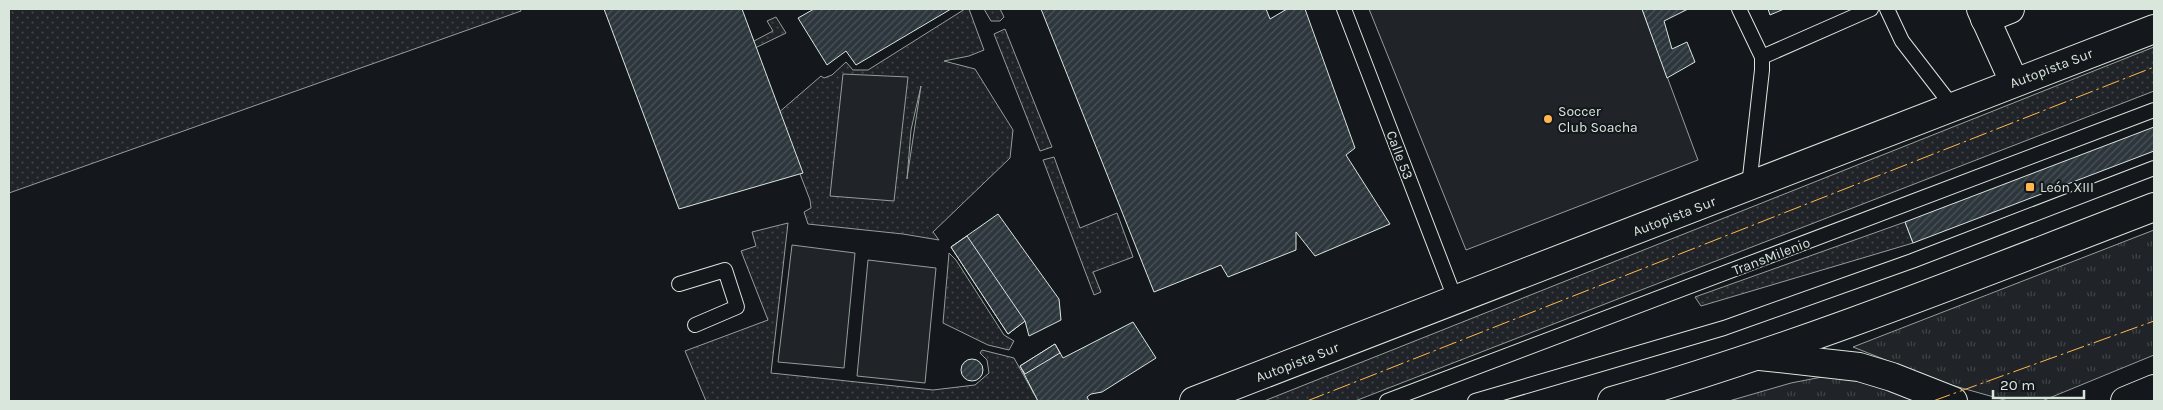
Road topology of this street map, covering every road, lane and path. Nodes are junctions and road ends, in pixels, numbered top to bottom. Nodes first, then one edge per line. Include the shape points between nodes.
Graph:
1 (1344, 9) edge
2 (1739, 9) edge
3 (1871, 9) edge
4 (1887, 9) edge
5 (2010, 9) edge
6 (1983, 14) edge
7 (2154, 29) edge
8 (1762, 57) junction
9 (2014, 82) junction
10 (1953, 107) junction
11 (2154, 110) edge
12 (2154, 168) edge
13 (1749, 186) junction
14 (2154, 207) edge
15 (679, 284) dead end
16 (1456, 301) junction
17 (695, 324) dead end
18 (1760, 356) junction
19 (2154, 389) edge
20 (1194, 401) edge
21 (1387, 401) edge
22 (1476, 401) edge
23 (1612, 401) edge
24 (1953, 401) edge
25 (2125, 401) edge

1 - 16 lane, Calle 53
2 - 8 lane
3 - 8 lane
4 - 10 lane via 1902,41
5 - 6 main road
6 - 9 main road
7 - 9 main road, Autopista Sur
8 - 13 lane
9 - 10 main road, Autopista Sur
10 - 13 main road, Autopista Sur
11 - 21 lane, TransMilenio
12 - 22 lane via 1912,261 1724,328
13 - 16 main road, Autopista Sur
14 - 18 main road via 1902,305
15 - 17 lane via 725,270 737,307
16 - 20 main road, Autopista Sur
18 - 23 main road
18 - 24 main road via 1859,367
19 - 25 main road

